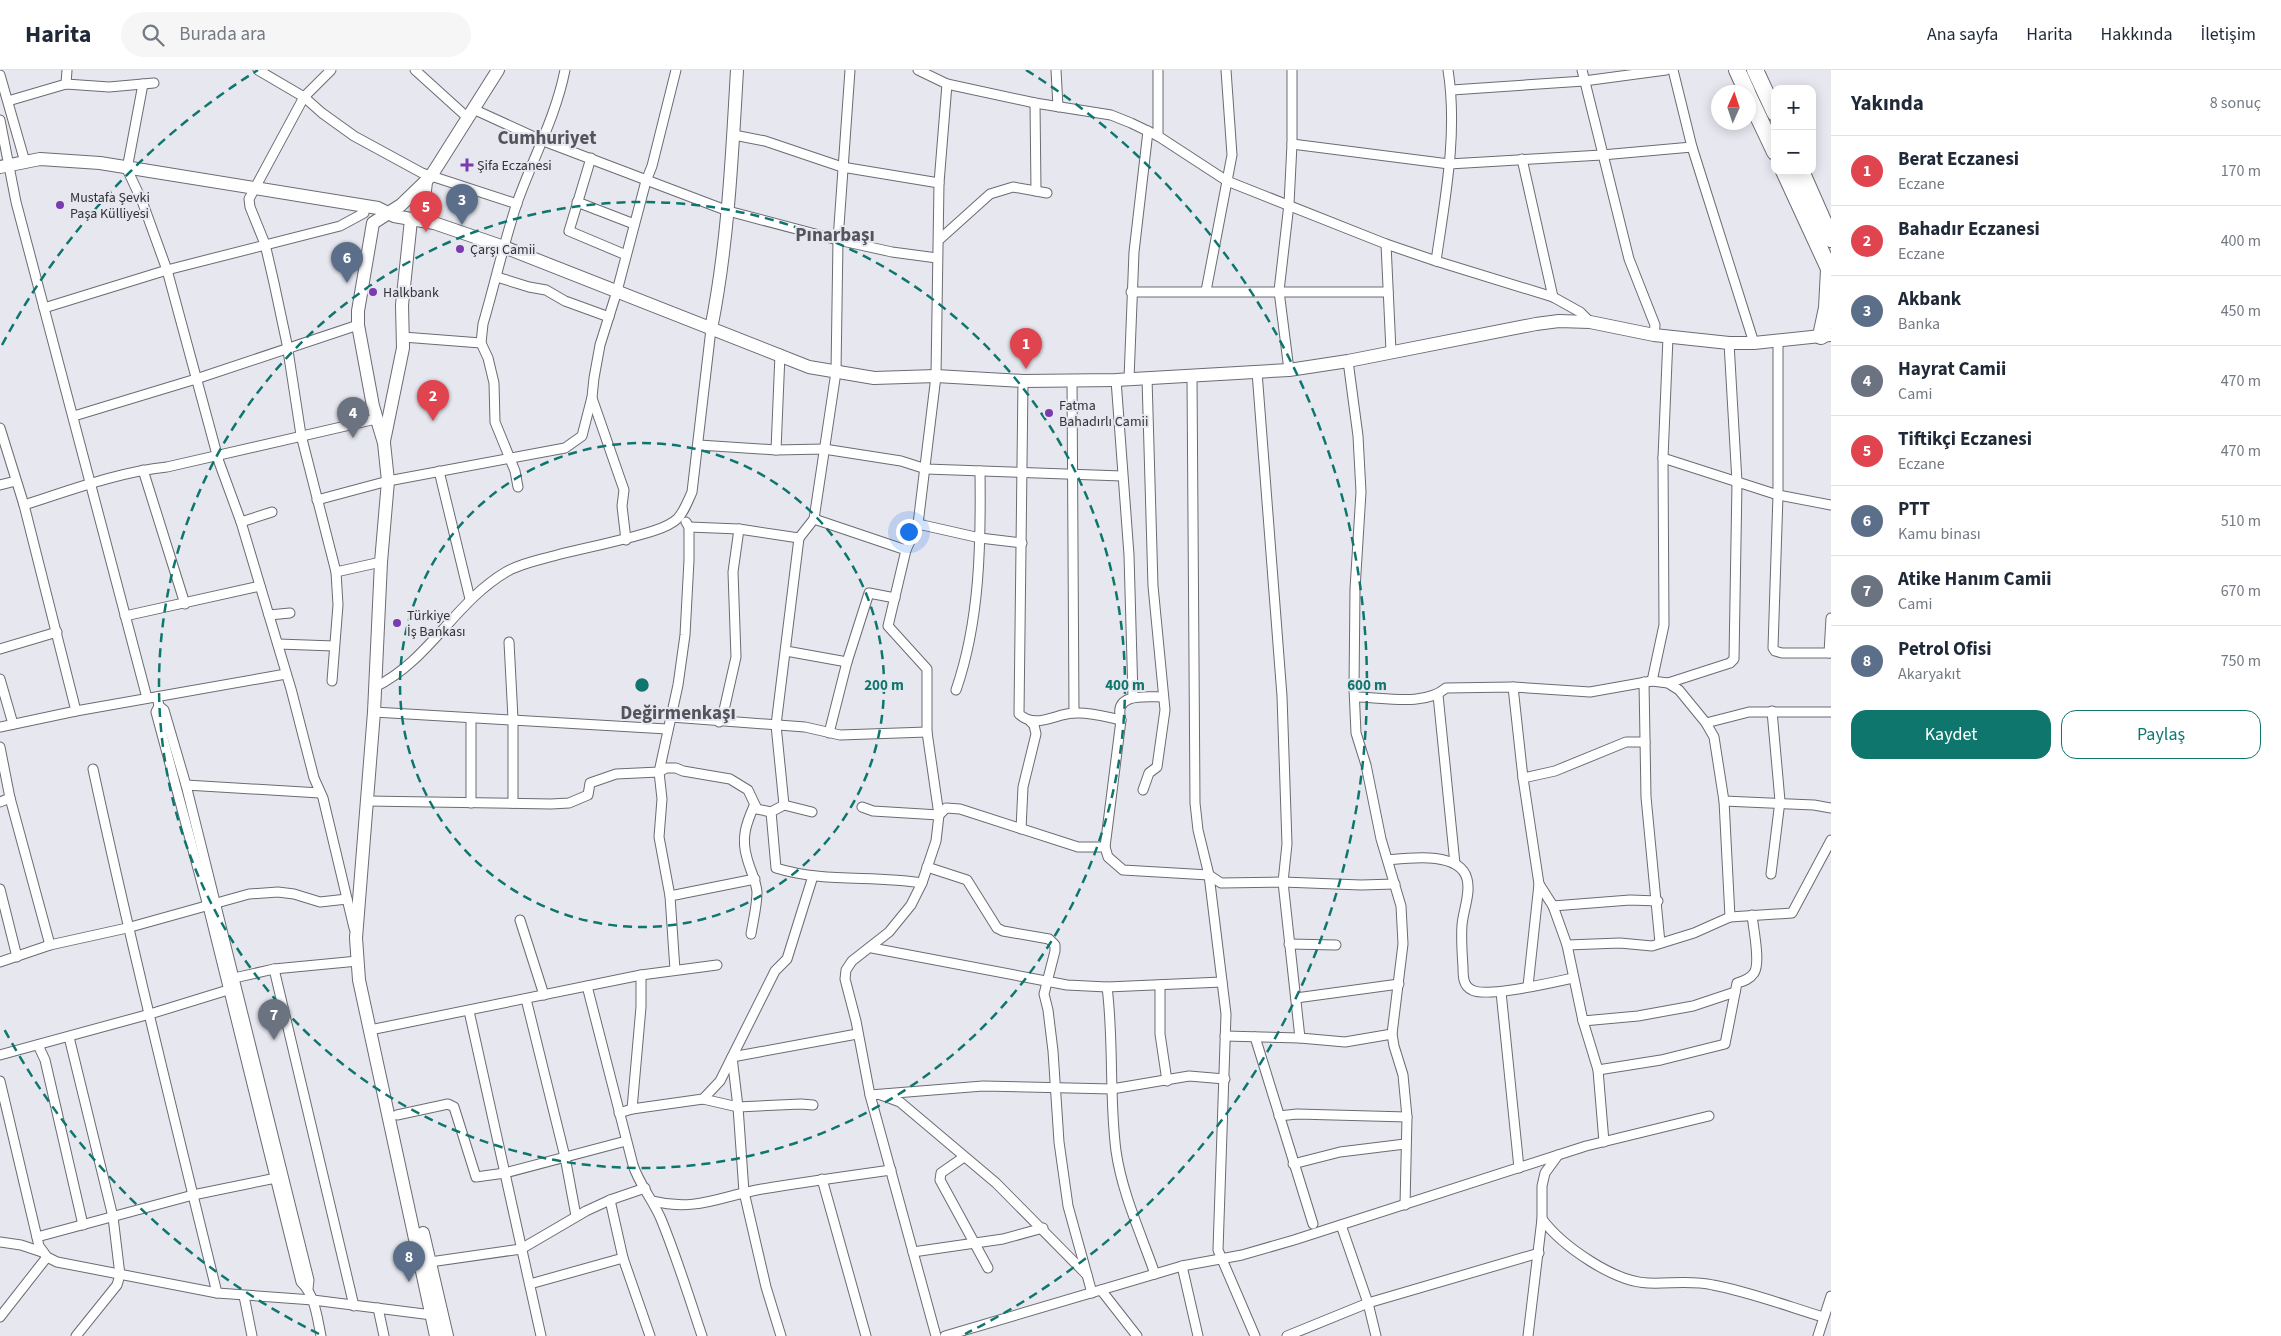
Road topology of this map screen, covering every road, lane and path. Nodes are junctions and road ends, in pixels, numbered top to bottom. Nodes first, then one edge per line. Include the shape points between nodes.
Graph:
1 (67, 70) edge
2 (258, 70) edge
3 (331, 70) edge
4 (415, 70) edge
5 (498, 70) edge
6 (565, 70) edge
7 (676, 70) edge
8 (737, 70) edge
9 (850, 70) edge
10 (918, 70) edge
11 (1056, 70) edge
12 (1158, 70) edge
13 (1226, 70) edge
14 (1292, 70) edge
15 (1448, 70) edge
16 (1582, 70) edge
17 (1666, 70) edge
18 (1672, 70) edge
19 (1737, 70) edge
20 (1755, 70) edge
21 (0, 75) edge
22 (1584, 81) junction
23 (154, 83) dead end
24 (66, 84) junction
25 (143, 84) junction
26 (947, 84) junction
27 (1744, 85) edge
28 (1452, 90) junction
29 (304, 97) junction
30 (8, 101) junction
31 (1035, 103) junction
32 (1771, 104) edge
33 (1058, 107) junction
34 (1756, 111) edge
35 (471, 114) junction
36 (14, 121) junction
37 (0, 123) edge
38 (1148, 131) junction
39 (734, 136) junction
40 (1158, 136) junction
41 (541, 140) junction
42 (1771, 143) edge
43 (1292, 144) junction
44 (1692, 147) junction
45 (1602, 155) junction
46 (591, 158) junction
47 (1522, 159) junction
48 (25, 162) junction
49 (1449, 164) junction
50 (5, 166) edge
51 (842, 166) junction
52 (127, 169) junction
53 (1786, 175) edge
54 (1803, 175) edge
55 (428, 179) junction
56 (646, 180) junction
57 (1227, 181) junction
58 (939, 183) junction
59 (254, 188) junction
60 (1036, 191) junction
61 (1047, 193) dead end
62 (577, 202) junction
63 (517, 204) junction
64 (1289, 204) junction
65 (360, 209) junction
66 (728, 211) junction
67 (387, 213) junction
68 (411, 220) junction
69 (428, 222) junction
70 (374, 223) junction
71 (634, 224) junction
72 (940, 239) junction
73 (1831, 239) edge
74 (838, 240) junction
75 (265, 244) junction
76 (1386, 244) junction
77 (504, 247) junction
78 (626, 255) junction
79 (938, 258) junction
80 (1436, 261) junction
81 (166, 270) junction
82 (1830, 271) edge
83 (497, 277) junction
84 (617, 291) junction
85 (1206, 291) junction
86 (1131, 292) junction
87 (1279, 292) junction
88 (1388, 292) junction
89 (1553, 297) junction
90 (44, 308) junction
91 (609, 317) junction
92 (1590, 322) junction
93 (358, 325) junction
94 (711, 329) junction
95 (1654, 335) junction
96 (1826, 336) edge
97 (404, 337) junction
98 (1668, 337) junction
99 (1778, 341) junction
100 (481, 343) junction
101 (1730, 343) junction
102 (1754, 343) junction
103 (287, 347) junction
104 (1391, 352) junction
105 (780, 354) junction
106 (1348, 361) junction
107 (1288, 370) junction
108 (836, 372) junction
109 (1257, 372) junction
110 (936, 376) junction
111 (1192, 376) junction
112 (1147, 378) junction
113 (196, 379) junction
114 (1123, 379) junction
115 (1072, 380) junction
116 (1023, 381) junction
117 (592, 397) junction
118 (74, 416) junction
119 (376, 418) junction
120 (0, 428) edge
121 (302, 435) junction
122 (384, 443) junction
123 (699, 445) junction
124 (824, 449) junction
125 (776, 450) junction
126 (217, 456) junction
127 (1663, 458) junction
128 (510, 459) junction
129 (926, 469) junction
130 (143, 470) junction
131 (439, 471) junction
132 (980, 471) junction
133 (1020, 473) junction
134 (1071, 475) junction
135 (1122, 476) junction
136 (16, 481) junction
137 (388, 481) junction
138 (1737, 482) junction
139 (92, 483) junction
140 (0, 485) edge
141 (518, 487) dead end
142 (1778, 495) junction
143 (317, 500) junction
144 (1831, 505) edge
145 (24, 506) junction
146 (272, 512) dead end
147 (682, 516) junction
148 (814, 519) junction
149 (241, 522) junction
150 (918, 524) junction
151 (688, 527) junction
152 (738, 529) junction
153 (799, 538) junction
154 (980, 538) junction
155 (626, 540) junction
156 (1022, 543) junction
157 (906, 550) junction
158 (381, 562) junction
159 (336, 572) junction
160 (260, 586) junction
161 (895, 598) junction
162 (470, 599) junction
163 (185, 604) junction
164 (290, 613) dead end
165 (269, 615) junction
166 (125, 616) junction
167 (1831, 618) edge
168 (57, 632) junction
169 (509, 642) dead end
170 (278, 644) junction
171 (334, 646) junction
172 (0, 649) edge
173 (786, 651) junction
174 (1830, 653) edge
175 (847, 662) junction
176 (286, 674) junction
177 (0, 679) edge
178 (332, 680) dead end
179 (1648, 682) junction
180 (1668, 683) junction
181 (375, 687) junction
182 (1513, 687) junction
183 (956, 690) dead end
184 (1438, 695) junction
185 (1133, 697) junction
186 (1163, 697) junction
187 (1356, 697) junction
188 (147, 698) junction
189 (158, 701) junction
190 (76, 710) junction
191 (1772, 711) junction
192 (374, 712) junction
193 (1831, 712) edge
194 (1074, 713) junction
195 (671, 717) junction
196 (471, 718) junction
197 (513, 720) junction
198 (1122, 720) junction
199 (1030, 721) junction
200 (719, 722) junction
201 (1706, 723) junction
202 (13, 724) junction
203 (776, 725) junction
204 (0, 726) edge
205 (667, 729) junction
206 (927, 732) junction
207 (829, 733) junction
208 (1645, 742) junction
209 (0, 747) edge
210 (93, 769) dead end
211 (658, 772) junction
212 (1523, 778) junction
213 (186, 785) junction
214 (1143, 790) dead end
215 (320, 793) junction
216 (10, 798) junction
217 (367, 801) junction
218 (1724, 801) junction
219 (0, 802) edge
220 (471, 803) junction
221 (513, 804) junction
222 (1778, 804) junction
223 (784, 805) junction
224 (754, 806) junction
225 (862, 807) dead end
226 (1831, 808) edge
227 (771, 812) junction
228 (812, 812) dead end
229 (939, 815) junction
230 (1021, 829) junction
231 (1831, 840) edge
232 (1105, 847) junction
233 (1388, 860) junction
234 (1455, 864) junction
235 (927, 867) junction
236 (1771, 874) dead end
237 (1209, 875) junction
238 (813, 876) junction
239 (755, 879) junction
240 (1283, 882) junction
241 (922, 883) junction
242 (1395, 884) junction
243 (1539, 884) junction
244 (0, 888) edge
245 (670, 896) junction
246 (347, 899) junction
247 (1658, 901) junction
248 (212, 905) junction
249 (1553, 906) junction
250 (1752, 914) junction
251 (1730, 917) junction
252 (520, 920) dead end
253 (128, 928) junction
254 (751, 934) dead end
255 (356, 938) junction
256 (1660, 943) junction
257 (1290, 944) junction
258 (50, 945) junction
259 (1336, 945) dead end
260 (1567, 945) junction
261 (872, 948) junction
262 (17, 957) junction
263 (0, 962) edge
264 (358, 962) junction
265 (717, 965) dead end
266 (274, 969) junction
267 (675, 970) junction
268 (642, 975) junction
269 (234, 978) junction
270 (1573, 978) junction
271 (1047, 980) junction
272 (1222, 982) junction
273 (1399, 984) junction
274 (1160, 985) junction
275 (586, 986) junction
276 (1528, 986) junction
277 (1107, 987) junction
278 (228, 990) junction
279 (1501, 992) junction
280 (1735, 992) junction
281 (544, 995) junction
282 (1296, 998) junction
283 (526, 999) junction
284 (469, 1011) junction
285 (150, 1014) junction
286 (1584, 1021) junction
287 (373, 1029) junction
288 (857, 1034) junction
289 (1392, 1034) junction
290 (1226, 1036) junction
291 (69, 1037) junction
292 (1255, 1037) junction
293 (1300, 1038) junction
294 (38, 1045) junction
295 (0, 1055) edge
296 (732, 1057) junction
297 (1598, 1070) junction
298 (1225, 1079) junction
299 (1167, 1080) junction
300 (0, 1081) edge
301 (1056, 1087) junction
302 (1112, 1089) junction
303 (874, 1095) junction
304 (703, 1099) junction
305 (814, 1105) dead end
306 (738, 1107) junction
307 (632, 1109) junction
308 (619, 1113) junction
309 (397, 1115) junction
310 (1279, 1116) junction
311 (1709, 1116) dead end
312 (1407, 1117) junction
313 (626, 1141) junction
314 (1604, 1142) junction
315 (1405, 1144) junction
316 (1558, 1155) junction
317 (565, 1157) junction
318 (964, 1157) junction
319 (1294, 1164) junction
320 (1519, 1168) junction
321 (891, 1170) junction
322 (505, 1173) junction
323 (276, 1178) junction
324 (822, 1179) junction
325 (645, 1188) junction
326 (744, 1192) junction
327 (193, 1195) junction
328 (610, 1200) junction
329 (653, 1201) junction
330 (1405, 1205) junction
331 (576, 1216) junction
332 (113, 1217) junction
333 (1542, 1219) junction
334 (1313, 1224) dead end
335 (82, 1225) junction
336 (1341, 1225) junction
337 (1043, 1228) junction
338 (37, 1237) junction
339 (0, 1242) edge
340 (976, 1243) junction
341 (521, 1249) junction
342 (913, 1252) junction
343 (1539, 1253) junction
344 (44, 1255) junction
345 (623, 1258) junction
346 (1220, 1259) junction
347 (430, 1262) junction
348 (1182, 1266) junction
349 (988, 1268) dead end
350 (1154, 1274) junction
351 (120, 1275) junction
352 (1087, 1275) junction
353 (530, 1284) junction
354 (308, 1289) junction
355 (1096, 1291) junction
356 (217, 1292) junction
357 (244, 1296) junction
358 (1831, 1296) edge
359 (313, 1300) junction
360 (1368, 1303) junction
361 (354, 1306) junction
362 (378, 1308) junction
363 (432, 1315) junction
364 (0, 1317) edge
365 (1824, 1317) junction
366 (78, 1333) edge
367 (89, 1336) edge
368 (252, 1336) edge
369 (321, 1336) edge
370 (384, 1336) edge
371 (436, 1336) edge
372 (446, 1336) edge
373 (541, 1336) edge
374 (650, 1336) edge
375 (702, 1336) edge
376 (781, 1336) edge
377 (866, 1336) edge
378 (936, 1336) edge
379 (945, 1336) edge
380 (1137, 1336) edge
381 (1198, 1336) edge
382 (1255, 1336) edge
383 (1287, 1336) edge
384 (1376, 1336) edge
385 (1528, 1336) edge
386 (1818, 1336) edge

1 - 24 street
2 - 29 street
3 - 29 street
4 - 35 street
5 - 35 main road
6 - 41 street via 553,114
7 - 56 street
8 - 39 main road
9 - 51 street
10 - 26 street
11 - 33 street
12 - 40 street
13 - 57 street via 1232,155
14 - 43 street
15 - 28 street
16 - 22 street
17 - 22 street
18 - 44 street
19 - 27 highway
20 - 32 highway
21 - 30 street
22 - 28 street
22 - 45 street
23 - 25 street
24 - 25 street via 109,87
24 - 30 street
25 - 52 street
26 - 31 street
26 - 58 street
28 - 49 street
29 - 55 street via 354,136
29 - 59 street
30 - 36 street
31 - 33 street
31 - 60 street
33 - 38 street via 1111,116
34 - 42 highway
35 - 41 street
35 - 55 main road
36 - 37 street
36 - 48 street
37 - 50 street
38 - 40 street
38 - 86 street
39 - 51 street via 764,141
39 - 66 main road
40 - 57 street
41 - 46 street
41 - 63 street
43 - 49 street
43 - 64 street
44 - 45 street
44 - 102 street
45 - 47 street
45 - 95 street via 1629,259 1655,325
46 - 56 street
46 - 62 street
47 - 49 street
47 - 89 street
48 - 50 main road
48 - 52 main road via 73,160
49 - 80 street
50 - 90 street
51 - 58 street
51 - 74 street
52 - 59 main road
52 - 81 street
53 - 82 highway
54 - 73 highway
55 - 63 street
55 - 67 main road via 401,205
55 - 69 main road via 424,199
56 - 66 street
56 - 71 street
57 - 64 street
57 - 85 street
58 - 72 street
59 - 65 main road
59 - 75 street via 249,199 250,207
60 - 61 street
60 - 72 street via 1013,187 990,194
62 - 71 street
62 - 78 street via 569,231
63 - 77 street
64 - 76 street
64 - 87 street
65 - 67 main road via 378,208
65 - 70 main road
65 - 75 street via 340,226
66 - 74 street
66 - 94 main road
67 - 68 main road
67 - 70 main road
68 - 69 main road
68 - 97 main road via 402,305
69 - 77 main road
70 - 93 main road via 358,305
71 - 78 street
72 - 79 street
74 - 79 street
74 - 108 street
75 - 81 street
75 - 103 street
76 - 80 street
76 - 88 street
77 - 83 street
77 - 84 main road
78 - 84 street
79 - 110 street
80 - 89 street
81 - 90 street
81 - 113 street
82 - 96 highway
83 - 91 street via 546,290 565,301
83 - 100 street via 483,324
84 - 91 street
84 - 94 main road
85 - 86 street
85 - 87 street
86 - 114 street
87 - 88 street
87 - 107 street
88 - 104 street
89 - 92 street via 1580,312
90 - 118 street
91 - 117 street via 600,345
92 - 95 main road
92 - 104 main road via 1536,324
93 - 103 street
93 - 119 main road
94 - 105 main road
94 - 123 street
95 - 98 main road
96 - 99 main road
97 - 100 street
97 - 122 main road
98 - 101 main road
98 - 127 street
99 - 102 main road
99 - 142 street
100 - 128 street via 494,383 495,422
101 - 102 main road
101 - 138 street
103 - 113 street
103 - 121 street
104 - 106 main road
105 - 108 main road via 809,367
105 - 125 street
106 - 107 main road
106 - 187 street via 1358,436 1361,492 1355,589
107 - 109 main road
108 - 110 main road via 874,378
108 - 124 street
109 - 111 main road
109 - 240 street via 1282,696 1287,844
110 - 116 main road
110 - 129 street
111 - 112 main road
111 - 237 street via 1194,803
112 - 114 main road
112 - 186 street via 1153,586
113 - 118 street
113 - 126 street
114 - 115 main road
114 - 135 street
115 - 116 main road
115 - 134 street
116 - 133 street
117 - 128 street via 582,436 572,444
117 - 155 street via 624,490 622,506
118 - 139 street
119 - 121 street
119 - 122 main road
120 - 136 street
121 - 126 street
121 - 143 street
122 - 137 main road
123 - 125 street
123 - 147 street via 692,492
124 - 125 street
124 - 129 street via 901,461
124 - 148 street
126 - 130 street
126 - 149 street
127 - 138 street
127 - 179 street via 1664,625
128 - 131 street
128 - 141 street via 516,470
129 - 132 street
129 - 150 street
130 - 139 street
130 - 163 street
131 - 137 street
131 - 162 street
132 - 133 street
132 - 154 street
133 - 134 street
133 - 156 street
134 - 135 street
134 - 194 street
135 - 185 street via 1129,555
136 - 140 street
136 - 145 street
137 - 143 street
137 - 158 main road
138 - 142 street
138 - 180 street via 1734,659
139 - 145 street
139 - 166 street
142 - 144 street
142 - 174 street via 1773,648 1782,652
143 - 159 street
145 - 168 street
146 - 149 street
147 - 151 street
147 - 155 street via 670,525
148 - 153 street
148 - 157 street
149 - 160 street
150 - 154 street
150 - 157 street
151 - 152 street
151 - 195 street via 685,636
152 - 153 street
152 - 200 street via 733,572 736,656
153 - 173 street
154 - 156 street
154 - 183 street via 969,642
155 - 162 street via 530,562 506,572
156 - 199 street via 1018,709 1023,718
157 - 161 street
158 - 159 street
158 - 181 main road
159 - 171 street via 338,605
160 - 163 street
160 - 165 street
161 - 175 street via 869,593
161 - 206 street via 888,626 927,670
162 - 181 street via 426,649 394,678
163 - 166 street
164 - 165 street
165 - 170 street
166 - 188 street
167 - 174 street
168 - 172 street
168 - 190 street
169 - 197 street
170 - 171 street
170 - 176 street
171 - 178 street
173 - 175 street
173 - 203 street
175 - 207 street
176 - 189 street
176 - 215 street
177 - 202 street
179 - 180 street
179 - 182 street via 1590,692
179 - 208 street
180 - 201 street via 1679,690
181 - 192 main road
182 - 184 street via 1446,688
182 - 212 street
184 - 187 street via 1412,699
184 - 234 street
185 - 186 street
185 - 198 street via 1122,704 1119,712
186 - 214 street via 1165,710 1157,767 1149,773
187 - 233 street via 1356,732 1366,765 1380,839
188 - 189 street
188 - 190 street
189 - 213 street via 164,710
189 - 248 street via 156,712
190 - 202 street
191 - 193 street
191 - 201 street via 1749,712
191 - 222 street via 1780,793
192 - 196 street
192 - 217 main road
194 - 198 street
194 - 199 street
195 - 200 street
195 - 205 street
196 - 197 street
196 - 220 street
197 - 205 street
197 - 221 street
198 - 232 street
199 - 230 street via 1036,734 1024,787
200 - 203 street
201 - 218 street via 1714,737
202 - 204 street
203 - 207 street
203 - 223 street
205 - 211 street
206 - 207 street via 851,736
206 - 229 street
208 - 212 street via 1626,742 1555,771
208 - 247 street via 1646,797
209 - 216 street
210 - 253 street
211 - 221 street via 626,772 590,783 588,794 569,802
211 - 224 street via 676,768 683,772 730,778 748,790
211 - 245 street via 662,800 659,837
212 - 243 street
213 - 215 street
213 - 248 street
215 - 246 street
216 - 219 street
216 - 258 street
217 - 220 street
217 - 255 main road
218 - 222 street
218 - 251 street
220 - 221 street
222 - 226 street
222 - 236 street
223 - 227 street
223 - 228 street
224 - 227 street
224 - 239 street via 744,828 744,842
225 - 229 street
227 - 238 street via 776,868
229 - 230 street via 946,808 960,809
229 - 235 street via 936,841
230 - 232 street via 1078,847
231 - 250 street via 1792,913
232 - 237 street via 1108,857 1123,870
233 - 234 street via 1421,857
233 - 242 street
234 - 279 street via 1467,879 1462,926 1463,978 1473,992
235 - 241 street
235 - 271 street via 967,880 997,928 1053,940 1055,951
237 - 240 street via 1221,883
237 - 272 street
238 - 241 street via 828,879 893,878
238 - 296 street via 787,959 775,971
239 - 245 street
239 - 254 street via 757,892
240 - 242 street
240 - 257 street
241 - 261 street via 911,905
242 - 273 street via 1401,906 1403,944
243 - 249 street
243 - 276 street
244 - 262 street
245 - 267 street
246 - 248 street via 320,902 278,892 249,894
246 - 255 street
247 - 249 street
247 - 256 street
248 - 253 street
248 - 269 street
248 - 278 street
249 - 260 street
250 - 251 street
250 - 280 street via 1755,972 1737,983
251 - 256 street
252 - 281 street
253 - 258 street
253 - 285 street
255 - 264 main road
255 - 287 main road
256 - 260 street via 1652,946 1620,943
257 - 259 street
257 - 282 street
258 - 262 street
260 - 270 street
261 - 271 street
261 - 288 street via 852,961 846,970 845,979
262 - 263 street
264 - 266 street
264 - 287 main road via 359,980
265 - 267 street
266 - 269 street
266 - 361 street
267 - 268 street
268 - 275 street
268 - 307 street
269 - 278 street
269 - 354 street via 309,1280
270 - 276 street
270 - 286 street
271 - 277 street
271 - 301 street via 1044,994
272 - 274 street
272 - 290 street
273 - 282 street
273 - 289 street
274 - 277 street
274 - 299 street via 1160,1034
275 - 281 street
275 - 308 street
276 - 279 street
277 - 302 street
278 - 285 street
278 - 323 street
279 - 320 street
280 - 286 street via 1684,1008
280 - 297 street via 1725,1044 1661,1060
281 - 283 street
282 - 293 street
283 - 284 street
283 - 317 street
284 - 287 street
284 - 322 street
285 - 291 street
285 - 327 street
286 - 297 street
287 - 309 main road
287 - 363 main road
288 - 296 street
288 - 303 street
289 - 293 street via 1345,1042
289 - 312 street via 1404,1076
290 - 292 street
290 - 298 street
291 - 294 street
291 - 332 street
292 - 293 street
292 - 310 street
294 - 295 street
294 - 335 street
296 - 304 street via 720,1081
296 - 306 street
297 - 314 street
298 - 299 street via 1190,1076
298 - 346 street via 1218,1240
299 - 302 street
300 - 338 street
301 - 302 street
301 - 303 street via 983,1086
301 - 352 street via 1059,1142 1068,1206
302 - 350 street via 1120,1173
303 - 318 street via 900,1102
303 - 321 street
304 - 306 street
304 - 307 street
305 - 306 street
306 - 326 street
307 - 308 street
308 - 313 street
309 - 322 street via 448,1104 454,1106 476,1177
309 - 347 main road
310 - 312 street
310 - 319 street
311 - 314 street
312 - 315 street
313 - 317 street
313 - 325 street via 637,1177
314 - 316 street
315 - 319 street via 1340,1152
315 - 330 street
316 - 320 street
316 - 333 street via 1545,1173
317 - 322 street
317 - 331 street
318 - 337 street
318 - 340 street via 941,1173 940,1180
319 - 334 street
320 - 330 street
321 - 324 street
321 - 342 street
322 - 341 street
323 - 327 street
323 - 354 street via 301,1282
324 - 326 street
324 - 377 street
325 - 328 street
325 - 329 street
326 - 329 street via 692,1206 672,1206
326 - 376 street
327 - 332 street
327 - 356 street
328 - 331 street
328 - 345 street
329 - 375 street via 680,1268
330 - 336 street
331 - 341 street
332 - 335 street
332 - 351 street
333 - 343 street
333 - 365 street via 1557,1236 1610,1273 1626,1280 1714,1285
335 - 338 street
336 - 346 street
336 - 360 street
337 - 340 street
337 - 352 street
338 - 344 street
339 - 344 street via 21,1245
340 - 342 street
340 - 349 street
341 - 347 street
341 - 353 street
342 - 378 street
343 - 360 street
343 - 385 street
344 - 351 street via 57,1262
344 - 364 street
345 - 353 street
345 - 374 street
346 - 348 street
346 - 382 street
347 - 372 main road
348 - 350 street
348 - 381 street
350 - 355 street
351 - 356 street
351 - 366 street via 117,1285
352 - 355 street
353 - 373 street
354 - 359 street
355 - 379 street
355 - 380 street
356 - 357 street
357 - 359 street
357 - 368 street
358 - 365 street
359 - 361 street
359 - 369 street
360 - 383 street
360 - 384 street
361 - 362 street
362 - 363 street
362 - 370 street
363 - 371 main road
365 - 386 street
366 - 367 street

